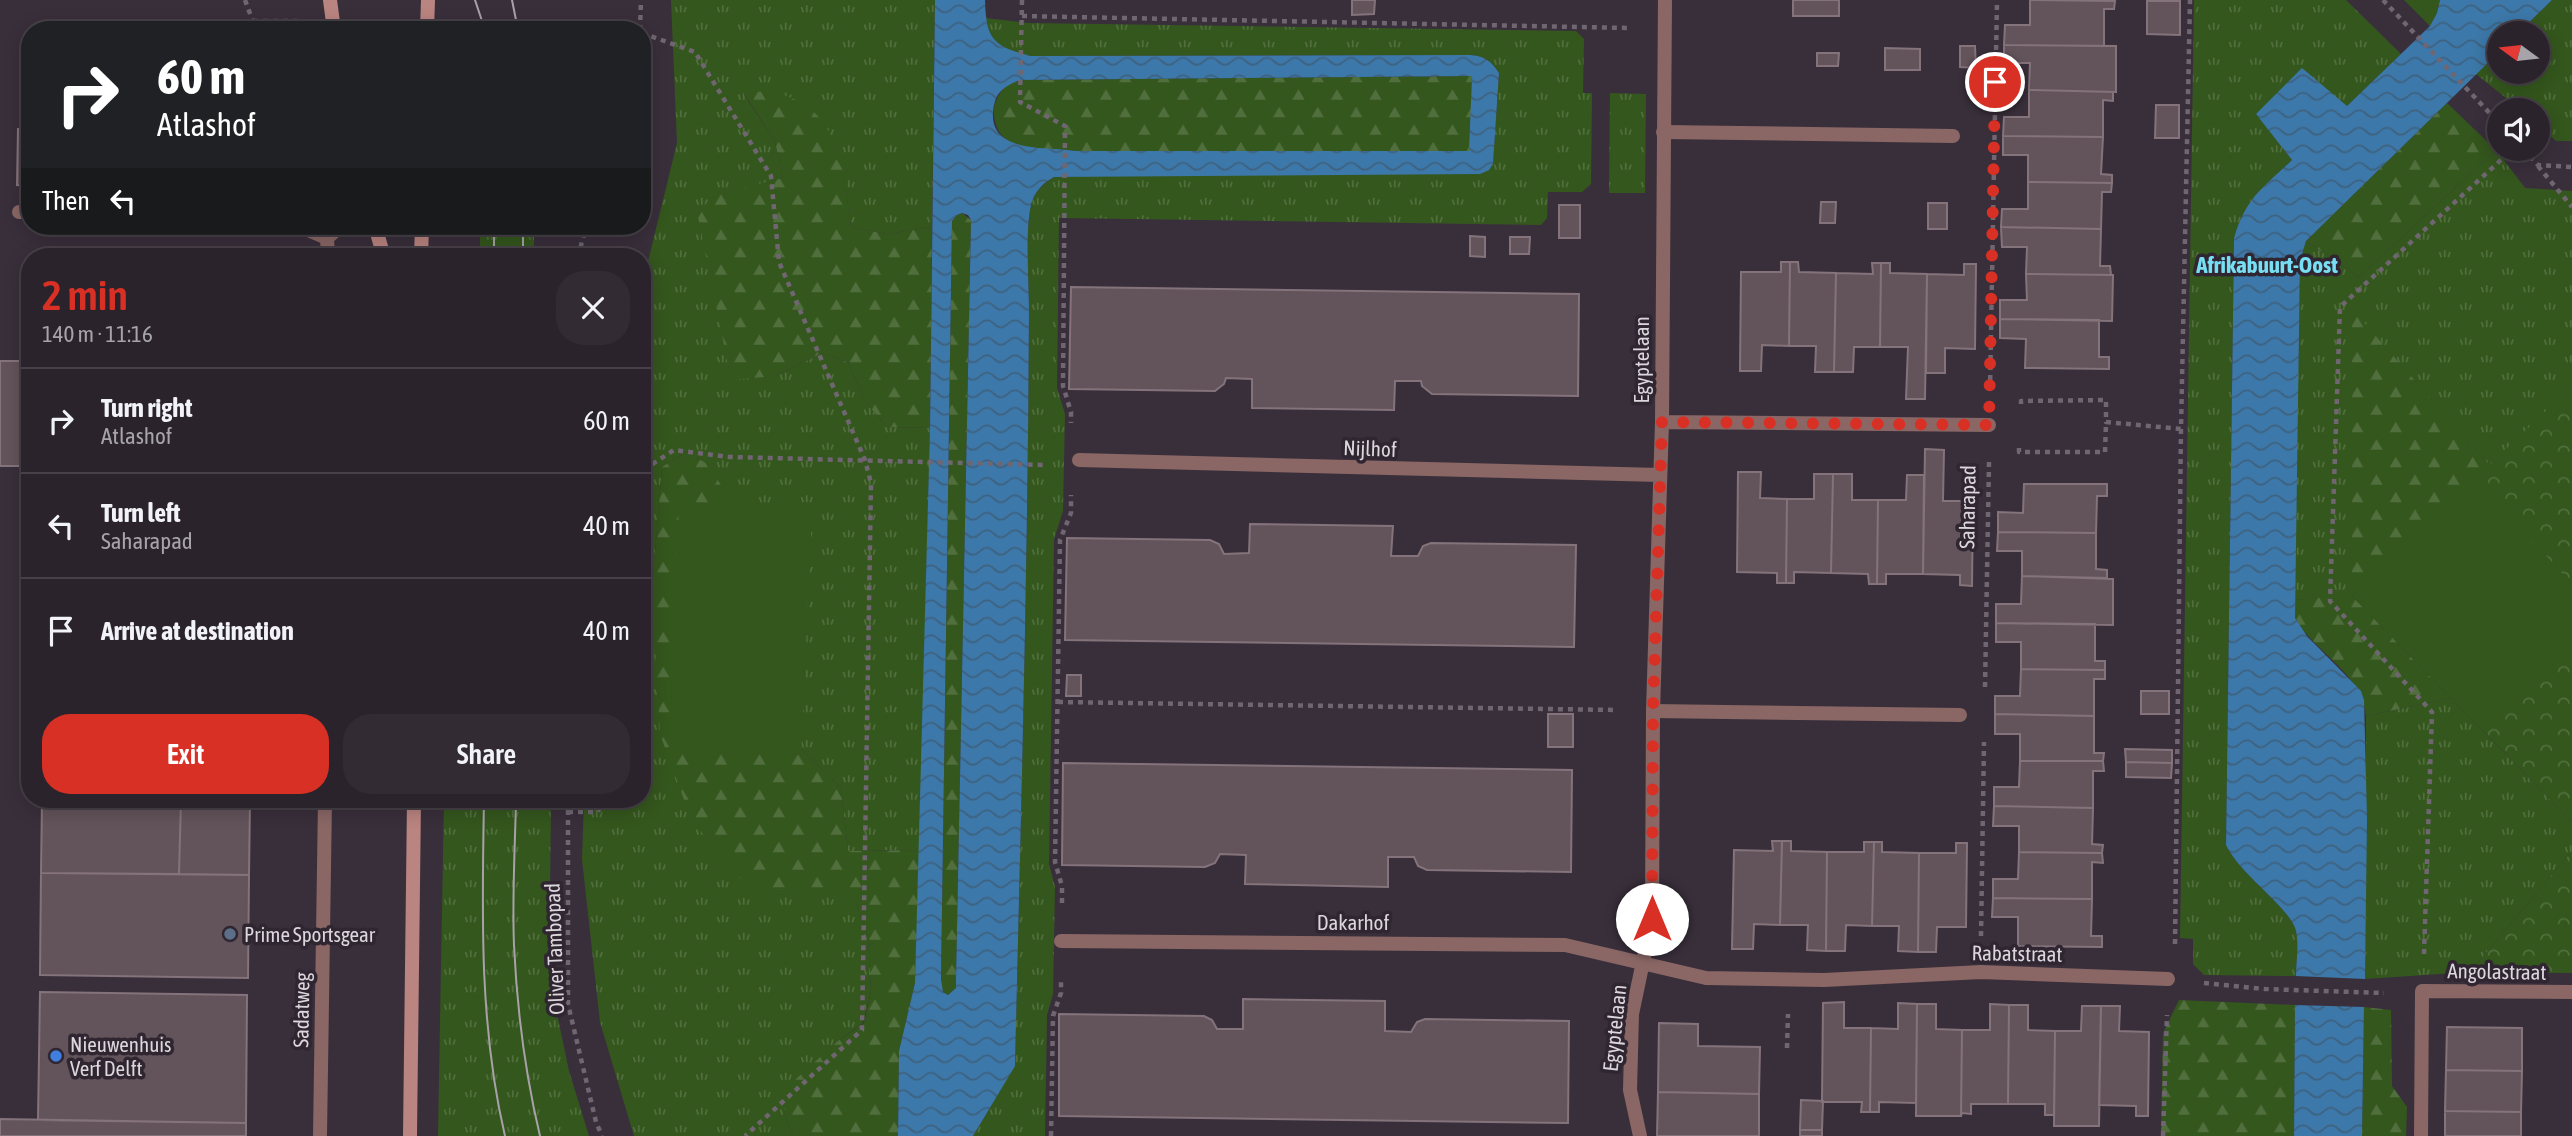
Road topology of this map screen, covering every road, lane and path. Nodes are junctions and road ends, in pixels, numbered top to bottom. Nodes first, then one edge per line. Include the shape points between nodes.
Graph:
1 (245, 0) edge
2 (330, 0) edge
3 (428, 0) edge
4 (641, 0) edge
5 (1022, 0) edge
6 (1665, 0) edge
7 (1997, 0) edge
8 (2190, 0) edge
9 (2383, 0) edge
10 (1022, 16) junction
11 (253, 21) edge
12 (333, 21) edge
13 (427, 21) edge
14 (641, 21) edge
15 (1664, 29) junction
16 (651, 36) edge
17 (2487, 110) edge
18 (1663, 132) junction
19 (1953, 136) dead end
20 (2500, 161) edge
21 (2534, 161) edge
22 (2538, 165) junction
23 (2572, 167) edge
24 (2572, 207) edge
25 (320, 235) edge
26 (330, 235) edge
27 (327, 238) junction
28 (328, 248) edge
29 (1662, 422) junction
30 (2106, 422) junction
31 (1071, 425) dead end
32 (1989, 425) junction
33 (2020, 427) junction
34 (2181, 429) junction
35 (865, 460) junction
36 (1079, 460) dead end
37 (651, 464) edge
38 (1042, 464) dead end
39 (1660, 475) junction
40 (1071, 489) dead end
41 (1985, 699) dead end
42 (1058, 702) junction
43 (1653, 711) junction
44 (1959, 715) dead end
45 (1984, 740) dead end
46 (325, 808) edge
47 (414, 808) edge
48 (568, 808) edge
49 (600, 808) edge
50 (568, 812) junction
51 (1061, 941) junction
52 (1643, 963) junction
53 (1981, 972) junction
54 (2168, 979) junction
55 (2422, 990) junction
56 (2572, 992) edge
57 (2391, 993) dead end
58 (320, 1136) edge
59 (410, 1136) edge
60 (602, 1136) edge
61 (745, 1136) edge
62 (1051, 1136) edge
63 (1640, 1136) edge
64 (2163, 1136) edge
65 (2421, 1136) edge

1 - 11 path
2 - 12 street
3 - 13 street
4 - 14 path
5 - 10 path
6 - 15 street, Egyptelaan
7 - 32 path, Saharapad
8 - 34 path
9 - 17 path
10 - 15 path
10 - 31 path via 1020,102 1065,126 1063,386
15 - 18 street, Egyptelaan
16 - 35 path via 695,51 771,176 779,262
18 - 19 street
18 - 29 street, Egyptelaan
20 - 55 path via 2340,307 2330,601 2431,712
21 - 22 path
22 - 23 path
22 - 24 path
25 - 27 street
26 - 27 street
27 - 28 street
29 - 32 street
29 - 39 street, Egyptelaan
30 - 33 path via 2106,400 2021,401
30 - 33 path via 2105,452 2019,452
30 - 34 path
32 - 33 path
32 - 41 path, Saharapad
34 - 54 path via 2175,949
35 - 37 path via 729,457 674,450
35 - 38 path
35 - 61 path via 871,483 862,1030
36 - 39 street, Nijlhof
39 - 43 street, Egyptelaan
40 - 42 path via 1070,513 1060,540
42 - 43 path
42 - 51 path via 1055,862 1062,886
43 - 44 street
43 - 52 street, Egyptelaan via 1652,919
45 - 53 path
46 - 58 street, Sadatweg
47 - 59 street
48 - 50 path, Oliver Tambopad
49 - 50 path via 597,812
50 - 60 path, Oliver Tambopad via 568,1004
51 - 52 street, Dakarhof via 1565,945
51 - 62 path via 1061,993 1053,1016
52 - 53 street, Rabatstraat via 1706,978 1824,980
52 - 63 street, Egyptelaan via 1632,1014 1630,1090
53 - 54 street, Rabatstraat
54 - 57 path via 2265,989
54 - 64 path
55 - 56 street, Angolastraat
55 - 65 street

